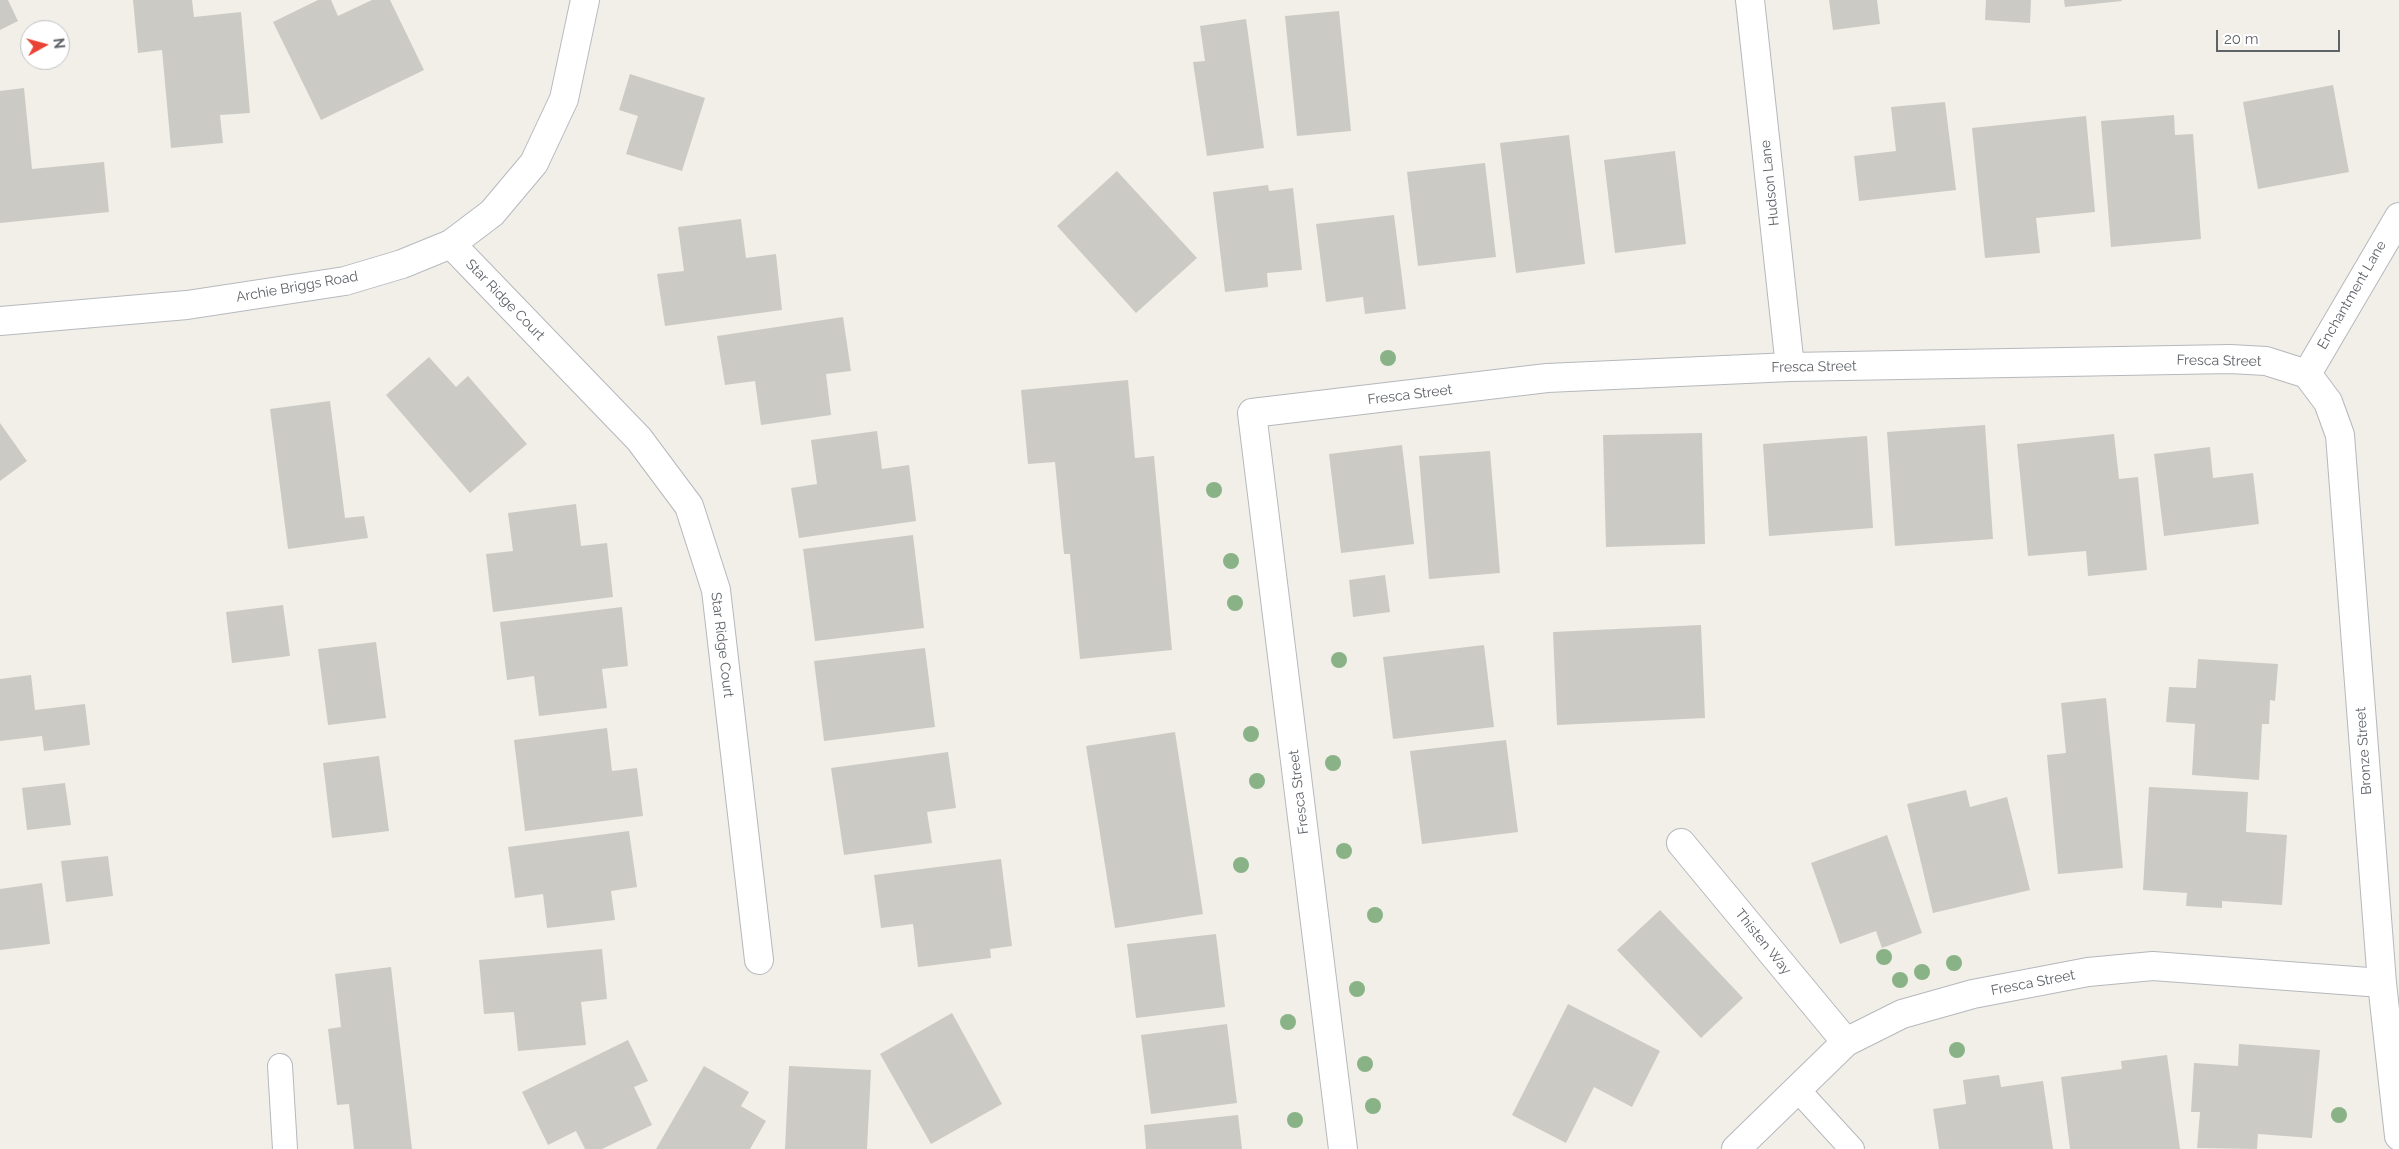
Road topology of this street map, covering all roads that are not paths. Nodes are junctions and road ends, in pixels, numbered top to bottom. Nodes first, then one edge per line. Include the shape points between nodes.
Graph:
1 (585, 0) edge
2 (1750, 0) edge
3 (2399, 217) edge
4 (451, 244) junction
5 (0, 321) edge
6 (1790, 367) junction
7 (2307, 374) junction
8 (1681, 842) dead end
9 (759, 960) dead end
10 (2382, 983) junction
11 (1846, 1042) junction
12 (280, 1066) dead end
13 (1797, 1089) junction
14 (2399, 1136) edge
15 (285, 1149) edge
16 (1343, 1149) edge
17 (1736, 1149) edge
18 (1852, 1149) edge

1 - 4 street, Archie Briggs Road via 564,99 534,163 492,213
2 - 6 street, Hudson Lane
3 - 7 street, Enchantment Lane
4 - 5 street, Archie Briggs Road via 402,264 345,281 187,305
4 - 9 street, Star Ridge Court via 639,439 689,506 716,590
6 - 7 street, Fresca Street via 2230,359 2266,361
6 - 16 street, Fresca Street via 1547,378 1252,413
7 - 10 street, Bronze Street via 2328,402 2340,435
8 - 11 street, Thisten Way
10 - 11 street, Fresca Street via 2154,966 2088,972 1973,994 1902,1014
10 - 14 street, Bronze Street
11 - 13 street, Fresca Street
12 - 15 lane
13 - 17 street, Fresca Street
13 - 18 lane

